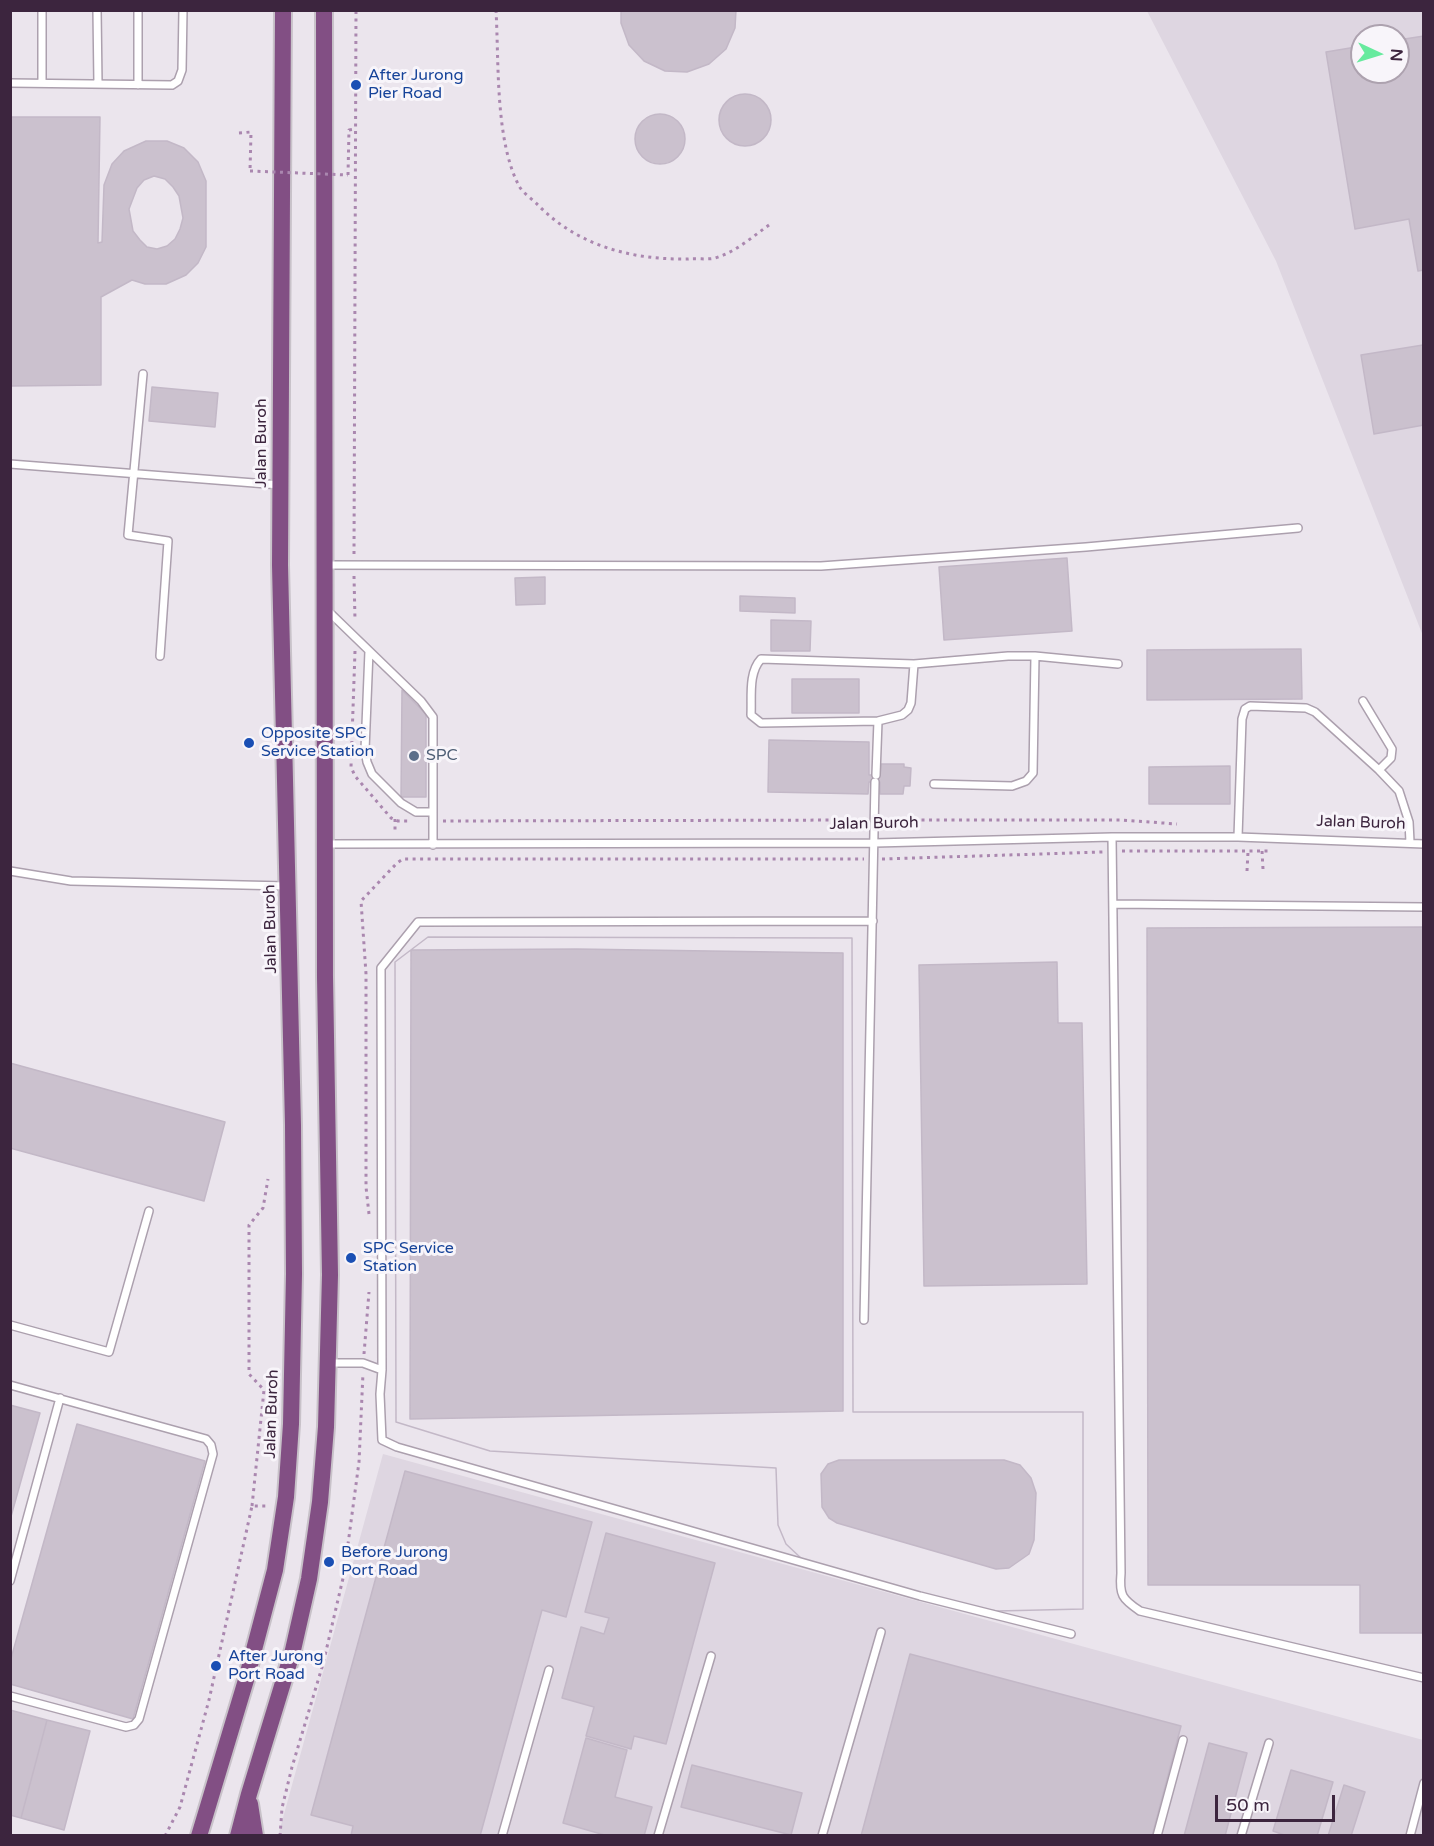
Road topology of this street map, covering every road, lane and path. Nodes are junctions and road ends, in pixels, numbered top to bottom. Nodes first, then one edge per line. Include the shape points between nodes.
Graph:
1 (42, 10) edge
2 (98, 10) edge
3 (138, 10) edge
4 (183, 10) edge
5 (283, 10) edge
6 (324, 10) edge
7 (356, 10) edge
8 (496, 10) edge
9 (10, 82) edge
10 (42, 83) junction
11 (98, 84) junction
12 (138, 85) junction
13 (355, 129) junction
14 (239, 132) dead end
15 (769, 225) dead end
16 (143, 374) dead end
17 (10, 464) edge
18 (135, 474) junction
19 (280, 485) junction
20 (1298, 528) dead end
21 (324, 565) junction
22 (354, 565) junction
23 (325, 608) junction
24 (355, 637) junction
25 (369, 651) junction
26 (160, 656) dead end
27 (1035, 656) junction
28 (914, 664) junction
29 (1119, 664) dead end
30 (1363, 701) dead end
31 (878, 721) junction
32 (1379, 770) junction
33 (934, 784) dead end
34 (433, 812) junction
35 (875, 820) junction
36 (433, 821) junction
37 (1179, 825) dead end
38 (1112, 837) junction
39 (1238, 837) junction
40 (1410, 842) junction
41 (875, 843) junction
42 (326, 844) junction
43 (1424, 844) edge
44 (433, 845) junction
45 (1112, 851) junction
46 (1248, 851) junction
47 (1263, 851) junction
48 (1274, 851) dead end
49 (874, 860) junction
50 (1263, 868) dead end
51 (1246, 871) dead end
52 (10, 872) edge
53 (288, 886) junction
54 (1113, 904) junction
55 (1424, 907) edge
56 (873, 921) junction
57 (268, 1179) dead end
58 (148, 1211) dead end
59 (369, 1220) dead end
60 (370, 1288) dead end
61 (864, 1320) dead end
62 (10, 1325) edge
63 (328, 1363) junction
64 (363, 1363) junction
65 (382, 1370) junction
66 (10, 1385) edge
67 (60, 1398) junction
68 (252, 1506) junction
69 (285, 1507) junction
70 (10, 1581) edge
71 (881, 1632) dead end
72 (1071, 1634) dead end
73 (711, 1656) dead end
74 (549, 1670) dead end
75 (1424, 1678) edge
76 (10, 1696) edge
77 (1183, 1740) dead end
78 (1269, 1743) dead end
79 (1424, 1783) edge
80 (249, 1794) junction
81 (198, 1832) edge
82 (165, 1836) edge
83 (238, 1836) edge
84 (255, 1836) edge
85 (280, 1836) edge
86 (502, 1836) edge
87 (658, 1836) edge
88 (822, 1836) edge
89 (1157, 1836) edge
90 (1241, 1836) edge
91 (1410, 1836) edge

1 - 10 lane
2 - 11 lane
3 - 12 lane
4 - 12 lane via 182,70 178,81 172,86
5 - 19 highway, Jalan Buroh
6 - 21 highway
7 - 13 path
8 - 15 path via 506,150 520,188 553,221 610,250 666,259 713,258 733,251
9 - 10 lane
10 - 11 lane
11 - 12 lane
13 - 14 path, bridge via 349,130 348,175 250,171 251,132
13 - 22 path
16 - 18 lane
17 - 18 lane
18 - 19 lane
18 - 26 lane via 128,535 168,541
19 - 53 highway, Jalan Buroh
20 - 22 lane via 821,566
21 - 22 lane
21 - 23 highway
22 - 24 path
23 - 24 lane
23 - 42 highway
24 - 25 lane
24 - 36 path via 351,767 391,818
25 - 34 lane via 421,700 433,717
25 - 34 lane via 367,762 372,774 401,803 416,812
27 - 28 lane
27 - 29 lane
27 - 33 lane via 1033,773 1026,782 1012,786
28 - 31 lane via 908,710
28 - 31 lane via 761,659 756,664 751,715 761,723
30 - 32 lane via 1392,748 1391,758
31 - 35 lane
32 - 39 lane via 1315,712 1306,708 1250,706 1242,719
32 - 40 lane via 1404,802
34 - 36 lane
35 - 36 path
35 - 37 path via 1121,820
35 - 41 lane
36 - 44 lane
38 - 39 lane, Jalan Buroh
38 - 41 lane, Jalan Buroh
38 - 45 lane
39 - 40 lane, Jalan Buroh
40 - 43 lane, Jalan Buroh
41 - 44 lane, Jalan Buroh
41 - 49 lane
42 - 44 lane, Jalan Buroh
42 - 63 highway
45 - 46 path
45 - 49 path
45 - 54 lane
46 - 47 path
46 - 51 path
47 - 48 path
47 - 50 path
49 - 56 lane
49 - 59 path via 403,859 397,863 361,900 366,974
52 - 53 lane via 71,881
53 - 69 highway, Jalan Buroh via 294,1274
54 - 55 lane
54 - 75 lane via 1119,1590 1126,1602 1140,1611
56 - 61 lane
56 - 65 lane via 418,922 381,968
57 - 68 path via 263,1208 249,1225 249,1374 264,1390
58 - 62 lane via 109,1352
60 - 64 path
63 - 64 lane
63 - 80 highway via 320,1503 309,1579 293,1650
64 - 65 lane
64 - 85 path via 359,1462 344,1574 292,1767
65 - 72 lane via 382,1440 389,1445 920,1596
66 - 67 lane
67 - 70 lane
67 - 76 lane via 206,1439 213,1454 140,1719 126,1727
68 - 69 path
68 - 82 path via 209,1700 180,1808
69 - 81 highway, Jalan Buroh via 275,1570 246,1680
71 - 88 lane
73 - 87 lane
74 - 86 lane
77 - 89 lane
78 - 90 lane
79 - 91 lane
80 - 83 highway
80 - 84 highway

